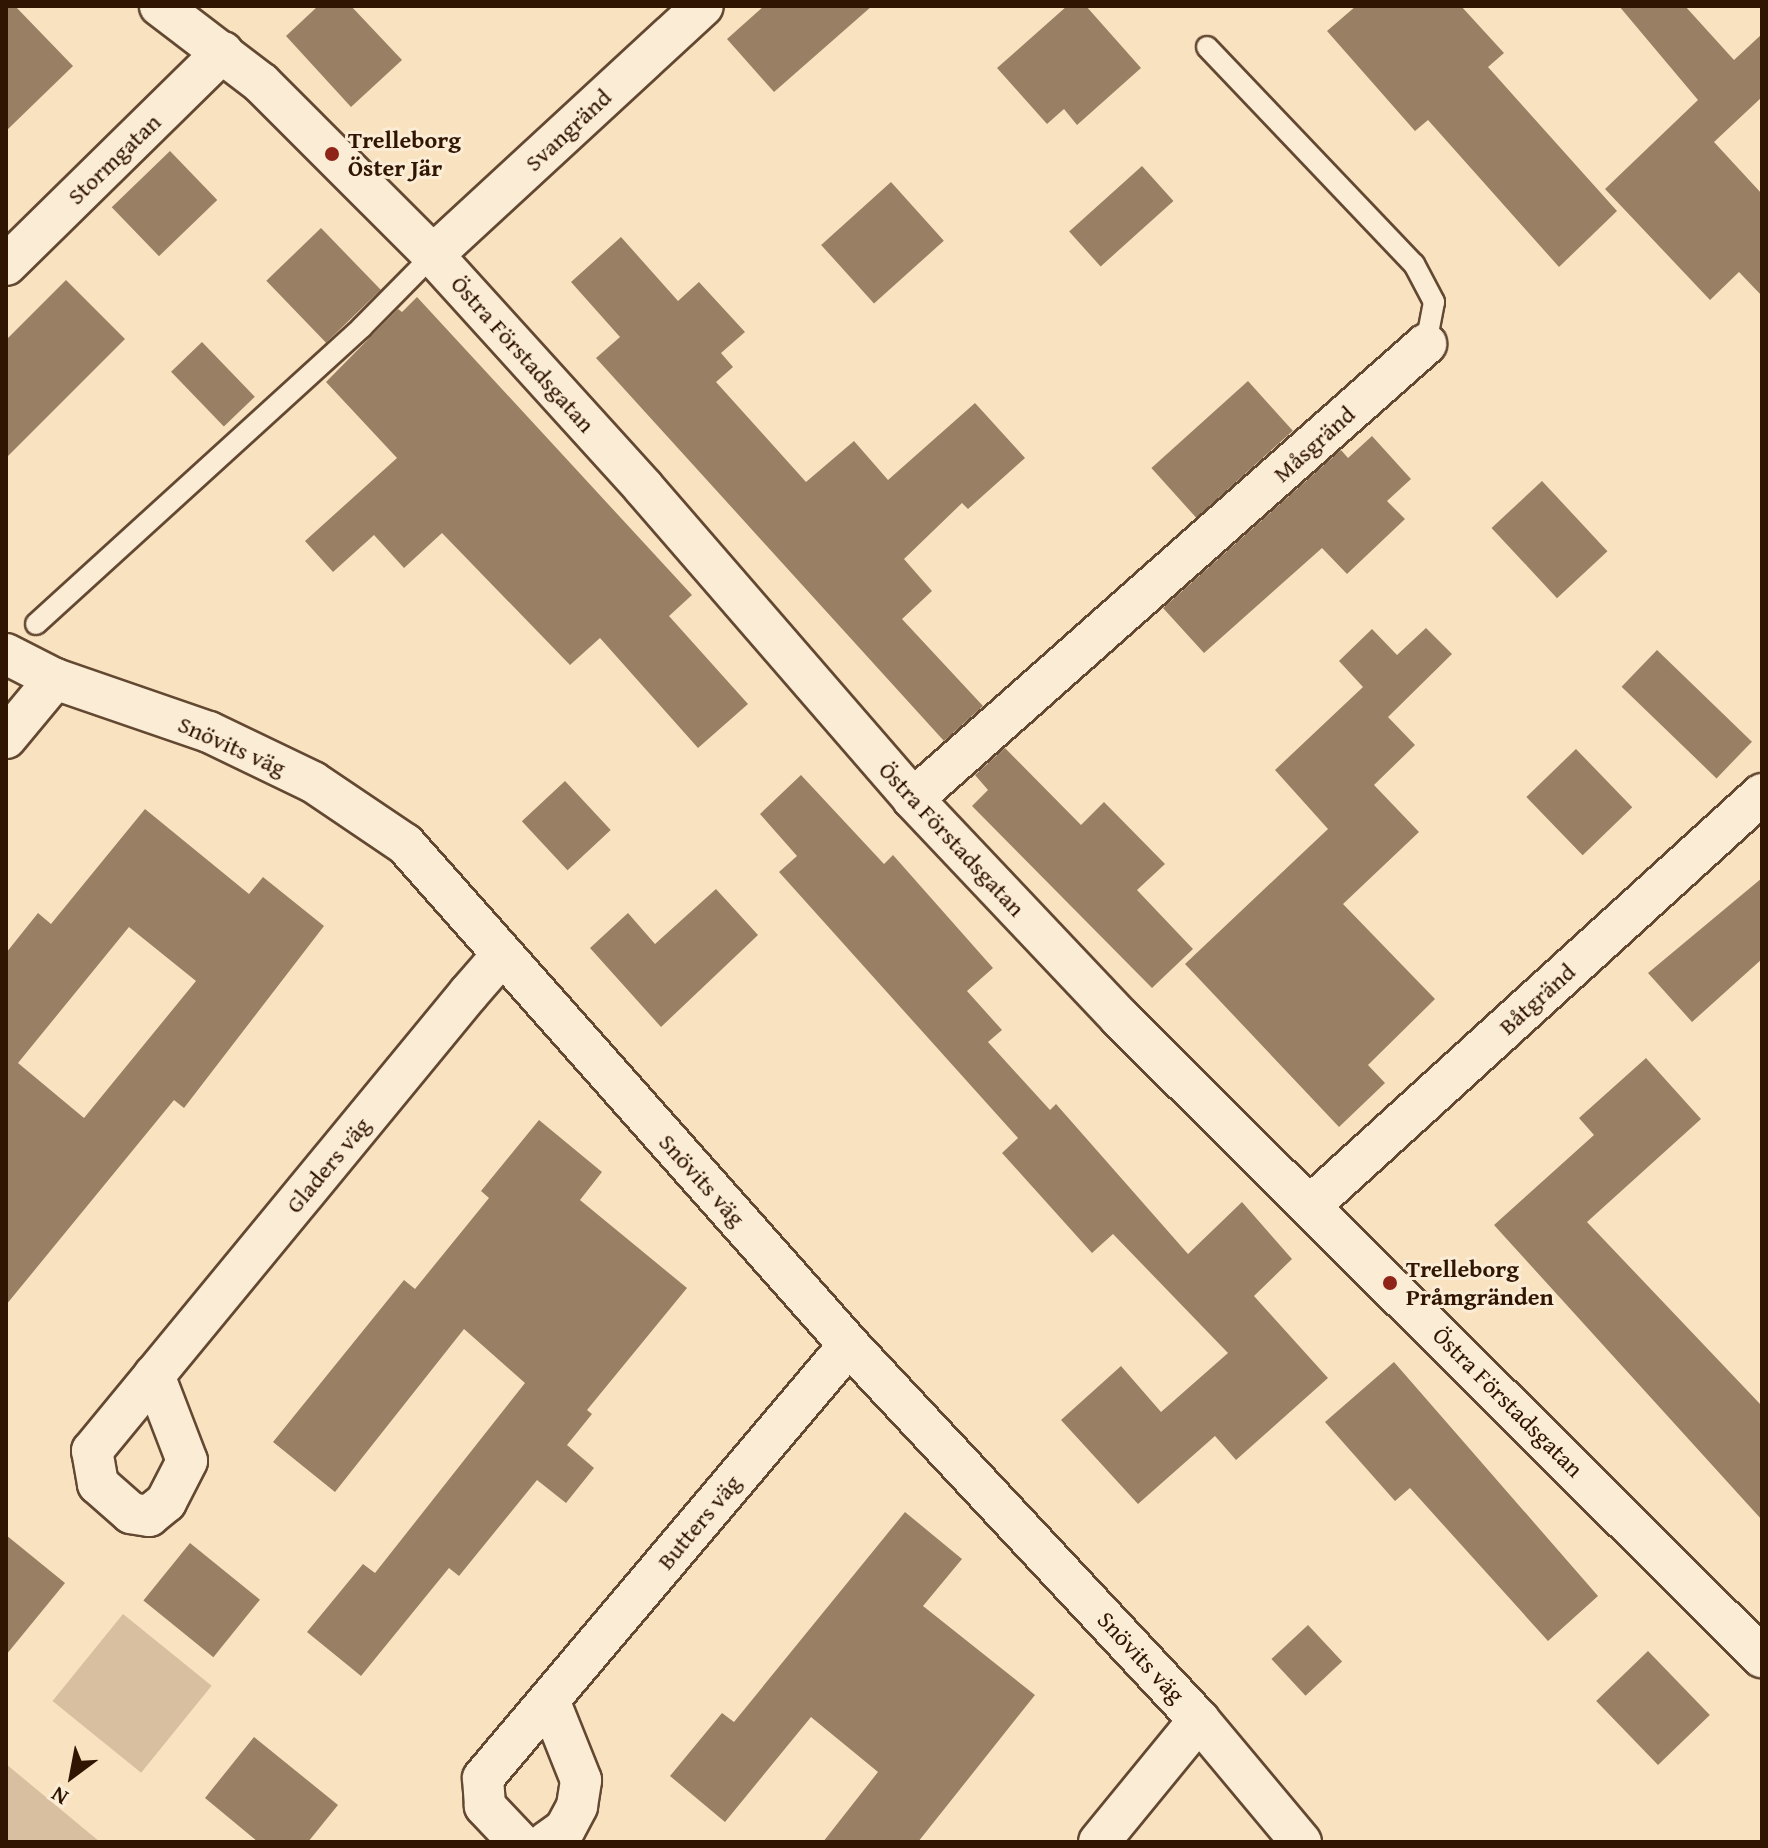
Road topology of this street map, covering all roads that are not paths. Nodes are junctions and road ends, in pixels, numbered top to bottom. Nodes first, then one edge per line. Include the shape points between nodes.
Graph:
1 (160, 6) edge
2 (703, 6) edge
3 (1207, 47) dead end
4 (223, 52) junction
5 (433, 255) junction
6 (6, 265) edge
7 (1426, 344) joint
8 (36, 624) dead end
9 (6, 654) edge
10 (55, 679) junction
11 (6, 738) edge
12 (1762, 794) edge
13 (913, 799) junction
14 (502, 955) junction
15 (1311, 1205) junction
16 (849, 1345) junction
17 (154, 1375) dead end
18 (1762, 1657) edge
19 (549, 1700) junction
20 (1199, 1720) junction
21 (519, 1842) edge
22 (547, 1842) edge
23 (1099, 1842) edge
24 (1301, 1842) edge

1 - 4 street, Östra Förstadsgatan
2 - 5 street, Svangränd
3 - 7 lane, Måsgränd via 1414,264 1434,302
4 - 5 street, Östra Förstadsgatan via 261,83
4 - 6 street, Stormgatan
5 - 8 lane via 362,327
5 - 13 street, Östra Förstadsgatan via 644,488
7 - 13 street, Måsgränd
9 - 10 street, Snövits väg
10 - 11 street
10 - 14 street, Snövits väg via 209,732 313,782 405,844
12 - 15 street, Båtgränd
13 - 15 street, Östra Förstadsgatan via 1120,1018
14 - 16 street, Snövits väg
14 - 17 street, Gladers väg
15 - 18 street, Östra Förstadsgatan
16 - 19 street, Butters väg
16 - 20 street, Snövits väg
19 - 21 street, Butters väg via 483,1778 485,1806
19 - 22 street via 581,1780 577,1806 565,1829
20 - 23 street
20 - 24 street, Snövits väg

